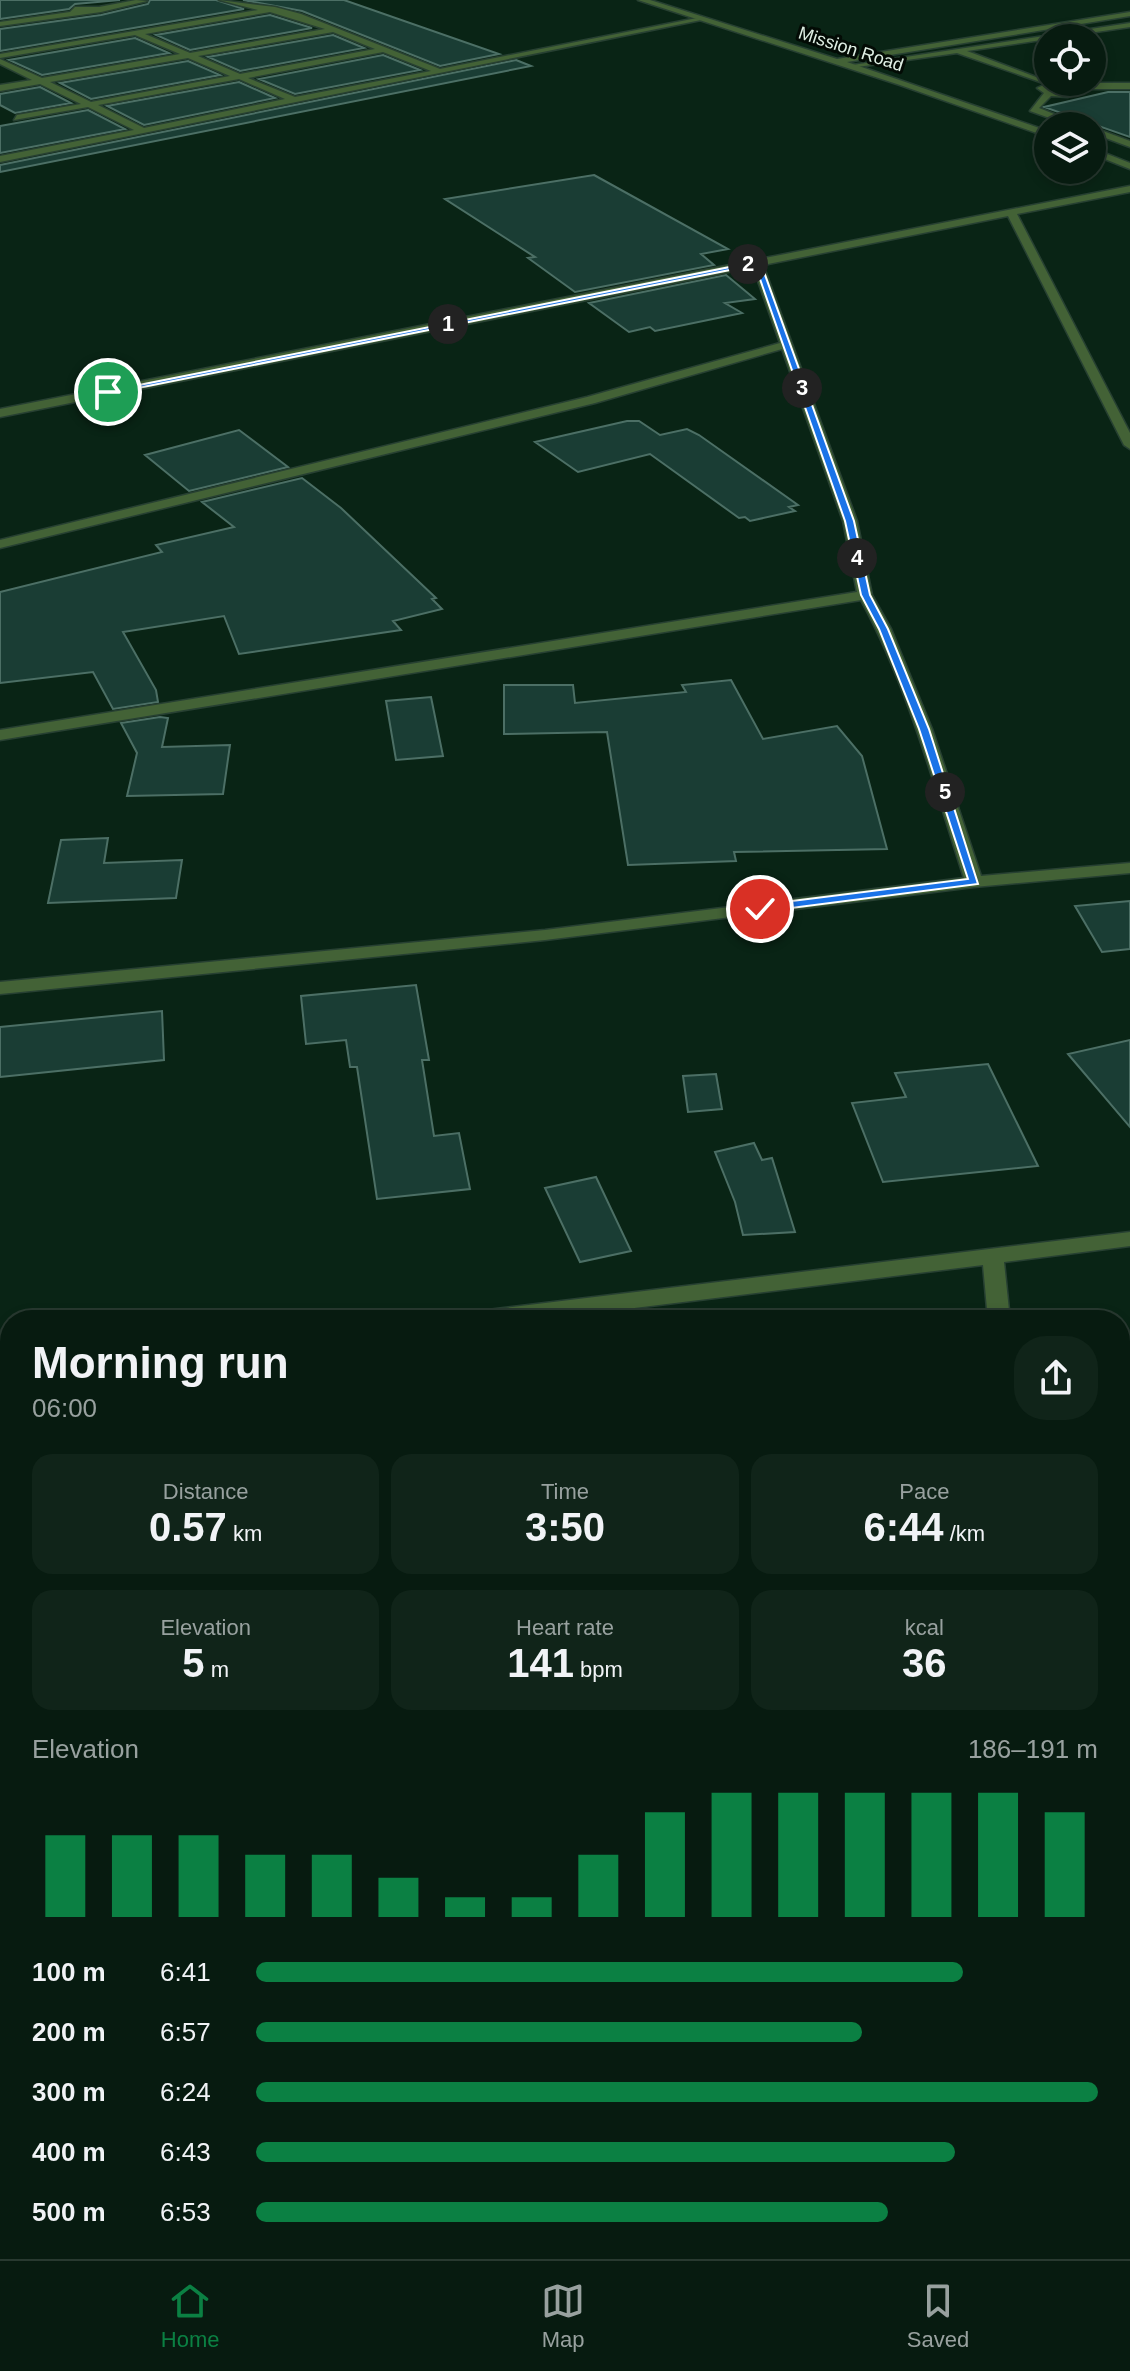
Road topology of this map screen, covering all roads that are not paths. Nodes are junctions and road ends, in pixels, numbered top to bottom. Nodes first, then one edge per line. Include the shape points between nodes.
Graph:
1 (223, 0) edge
2 (642, 0) edge
3 (143, 1) edge
4 (68, 3) dead end
5 (275, 9) junction
6 (77, 10) junction
7 (1130, 14) edge
8 (702, 19) junction
9 (0, 24) edge
10 (1130, 25) edge
11 (334, 30) junction
12 (137, 33) junction
13 (383, 50) junction
14 (957, 50) junction
15 (187, 54) junction
16 (0, 58) edge
17 (836, 62) junction
18 (850, 66) junction
19 (439, 71) junction
20 (240, 76) junction
21 (1034, 79) edge
22 (41, 81) junction
23 (1106, 86) edge
24 (1130, 86) edge
25 (0, 88) edge
26 (1040, 96) edge
27 (294, 100) junction
28 (89, 105) junction
29 (1041, 112) edge
30 (17, 118) dead end
31 (1034, 129) edge
32 (142, 130) junction
33 (1106, 135) edge
34 (1130, 144) edge
35 (1106, 157) edge
36 (0, 159) edge
37 (1130, 166) edge
38 (1130, 189) edge
39 (1012, 214) junction
40 (757, 263) junction
41 (788, 344) junction
42 (0, 413) edge
43 (1130, 445) edge
44 (0, 544) edge
45 (865, 595) junction
46 (0, 735) edge
47 (1130, 868) edge
48 (974, 882) junction
49 (0, 988) edge
50 (1130, 1239) edge
51 (993, 1255) junction
52 (552, 1310) edge
53 (998, 1310) edge

1 - 5 street
2 - 8 street, Mission Road
3 - 6 street
4 - 6 street
5 - 11 street
5 - 12 street
6 - 9 street
7 - 17 street
8 - 17 street, Mission Road
8 - 19 street
10 - 14 street
11 - 13 street
11 - 15 street
12 - 15 street
12 - 16 street
13 - 19 street
13 - 20 street
14 - 18 street
14 - 21 street
15 - 20 street
15 - 22 street
16 - 22 street
17 - 18 street, Mission Road
18 - 31 street, Mission Road
19 - 27 street
20 - 27 street
20 - 28 street
22 - 25 street
22 - 28 street
23 - 24 street
26 - 29 street via 1033,109
27 - 32 street
28 - 30 street
28 - 32 street
32 - 36 street
33 - 34 street
35 - 37 street
38 - 39 street
39 - 40 street
39 - 43 street
40 - 41 street
40 - 42 street
41 - 44 street via 591,400
41 - 45 street via 850,521
45 - 46 street
45 - 48 street via 924,729
47 - 48 street
48 - 49 street via 545,935
50 - 51 street
51 - 52 street
51 - 53 street

